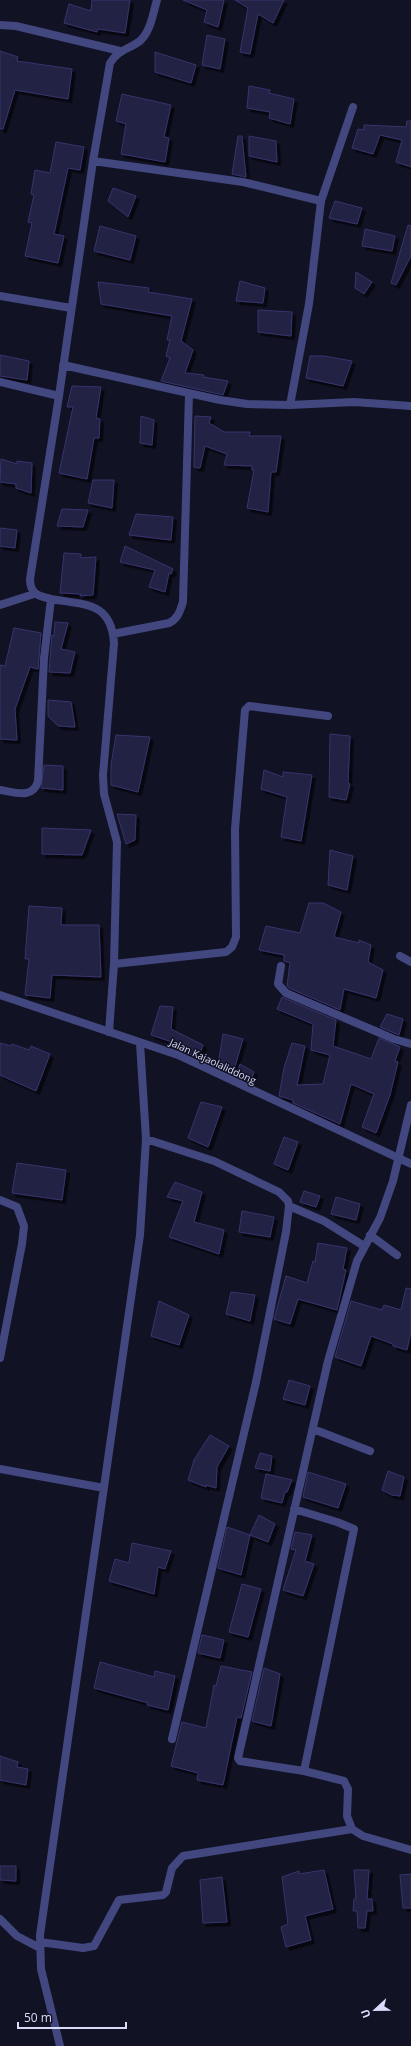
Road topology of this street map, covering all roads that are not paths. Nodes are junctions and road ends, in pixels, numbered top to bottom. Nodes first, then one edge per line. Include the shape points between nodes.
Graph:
1 (157, 0) edge
2 (0, 24) edge
3 (120, 51) junction
4 (353, 107) dead end
5 (93, 162) junction
6 (321, 201) junction
7 (0, 296) edge
8 (71, 308) junction
9 (63, 365) junction
10 (0, 382) edge
11 (190, 394) junction
12 (59, 396) junction
13 (290, 405) junction
14 (411, 406) edge
15 (34, 594) junction
16 (52, 599) junction
17 (0, 605) edge
18 (113, 634) junction
19 (328, 716) dead end
20 (0, 790) edge
21 (400, 956) dead end
22 (411, 962) edge
23 (114, 964) junction
24 (281, 966) dead end
25 (0, 995) edge
26 (109, 1032) junction
27 (140, 1043) junction
28 (411, 1044) edge
29 (411, 1105) edge
30 (146, 1139) junction
31 (399, 1158) junction
32 (411, 1164) edge
33 (0, 1200) edge
34 (289, 1206) junction
35 (370, 1235) junction
36 (364, 1246) junction
37 (397, 1255) dead end
38 (0, 1358) edge
39 (313, 1429) junction
40 (370, 1450) dead end
41 (0, 1469) edge
42 (104, 1488) junction
43 (294, 1509) junction
44 (172, 1739) dead end
45 (304, 1771) junction
46 (352, 1829) junction
47 (411, 1850) edge
48 (0, 1919) edge
49 (40, 1945) junction
50 (60, 2046) edge

1 - 3 street via 144,37
2 - 3 street via 23,27
3 - 5 street via 110,63
4 - 6 street
5 - 6 street via 243,182
5 - 8 street
6 - 13 street via 309,304
7 - 8 street
8 - 9 street
9 - 11 street
9 - 12 street
10 - 12 street
11 - 13 street via 247,404
11 - 18 street via 183,602 174,620 168,623
12 - 15 street via 30,579
13 - 14 street via 354,402
15 - 16 street
15 - 17 street
16 - 18 street via 97,609 108,618
16 - 20 street via 47,628 36,786 33,791 23,794
18 - 23 street via 103,775 104,794 117,842
19 - 23 street via 249,706 245,710 235,829 236,937 232,947 226,952
21 - 22 street
23 - 26 street
24 - 28 street via 278,984 286,993
25 - 26 street, Jalan Kajaolaliddong
26 - 27 street, Jalan Kajaolaliddong
27 - 30 street
27 - 31 street, Jalan Kajaolaliddong via 178,1055
29 - 31 street
30 - 34 street via 214,1161 279,1192 288,1201
30 - 42 street via 140,1235
31 - 32 street, Jalan Kajaolaliddong
31 - 35 street via 388,1198
33 - 38 street via 17,1207 24,1226
34 - 36 street via 324,1221
34 - 44 street via 256,1382
35 - 36 street
35 - 37 street
36 - 39 street via 328,1361
39 - 40 street
39 - 43 street
41 - 42 street
42 - 49 street via 41,1918
43 - 45 street via 354,1529
43 - 45 street via 238,1758 240,1761
45 - 46 street via 344,1781 348,1788 347,1816
46 - 47 street via 373,1840
46 - 49 street via 184,1856 172,1868 163,1895 119,1900 94,1946 83,1948
48 - 49 street via 17,1936
49 - 50 street via 41,1969

